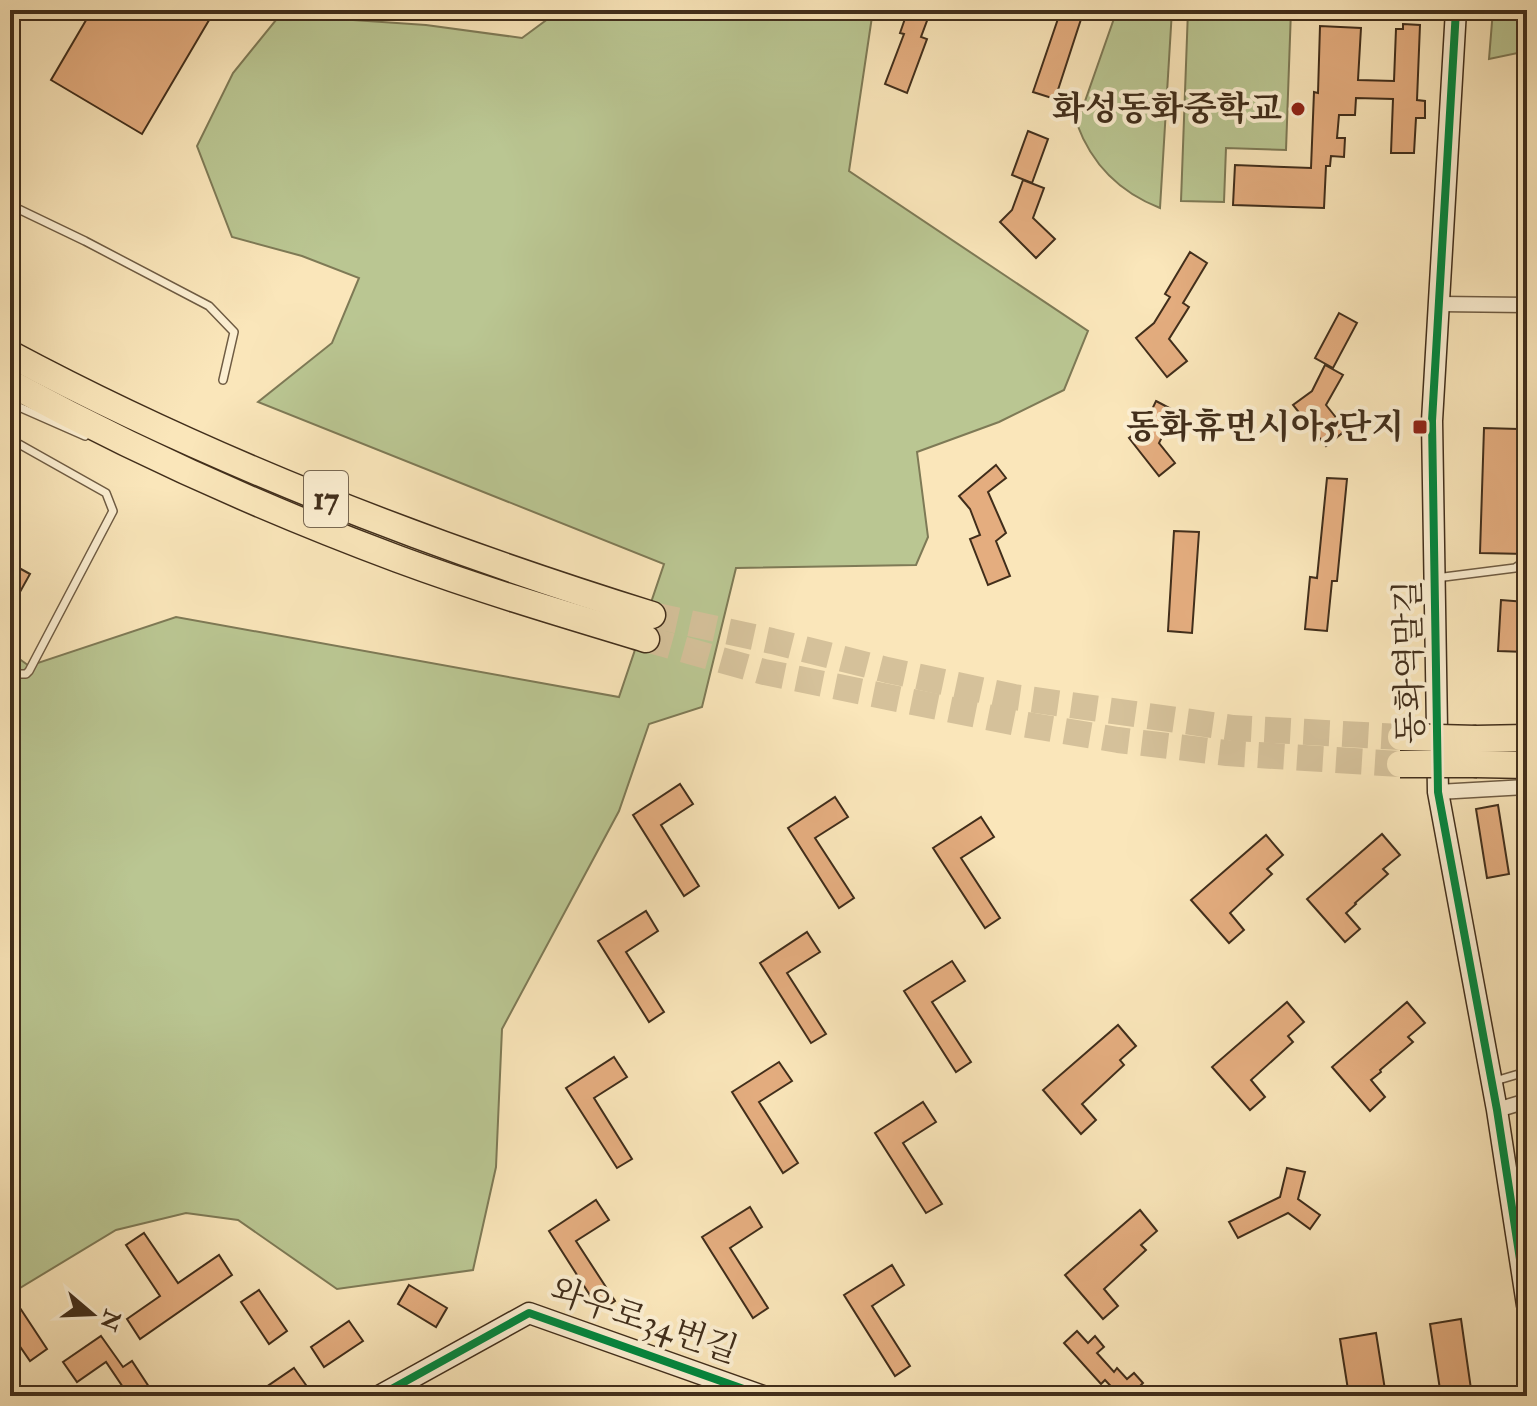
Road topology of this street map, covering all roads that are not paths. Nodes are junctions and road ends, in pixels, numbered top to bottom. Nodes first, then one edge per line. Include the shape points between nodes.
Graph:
1 (1456, 10) edge
2 (10, 205) edge
3 (1440, 304) junction
4 (1527, 305) edge
5 (10, 354) edge
6 (223, 380) dead end
7 (10, 383) edge
8 (10, 403) edge
9 (10, 439) edge
10 (91, 439) dead end
11 (144, 463) dead end
12 (192, 473) junction
13 (1527, 560) edge
14 (1435, 578) junction
15 (10, 674) edge
16 (1401, 737) tunnel mouth
17 (1527, 738) edge
18 (1476, 752) junction
19 (1400, 764) tunnel mouth
20 (1527, 765) edge
21 (1527, 787) edge
22 (1438, 792) junction
23 (1527, 1065) edge
24 (1492, 1082) junction
25 (1527, 1101) edge
26 (1497, 1110) junction
27 (1527, 1305) edge
28 (379, 1396) edge
29 (763, 1396) edge

1 - 3 street, 동화역말길
2 - 6 lane via 209,306 234,332
3 - 4 street
3 - 14 street, 동화역말길 via 1432,421
5 - 12 highway, 17 via 229,460 649,627 487,590 310,525
7 - 12 highway, 17
8 - 10 lane
9 - 15 lane via 106,493 113,511 29,671
11 - 12 lane
13 - 14 lane, 동화역말길 via 1515,568
14 - 22 street, 동화역말길
16 - 18 highway, bridge
17 - 18 highway
18 - 19 highway, bridge
18 - 20 highway
21 - 22 street
22 - 24 street, 동화역말길
23 - 24 lane via 1522,1073
24 - 26 street, 동화역말길
25 - 26 street
26 - 27 street, 동화역말길
28 - 29 street, 와우로34번길 via 529,1313

